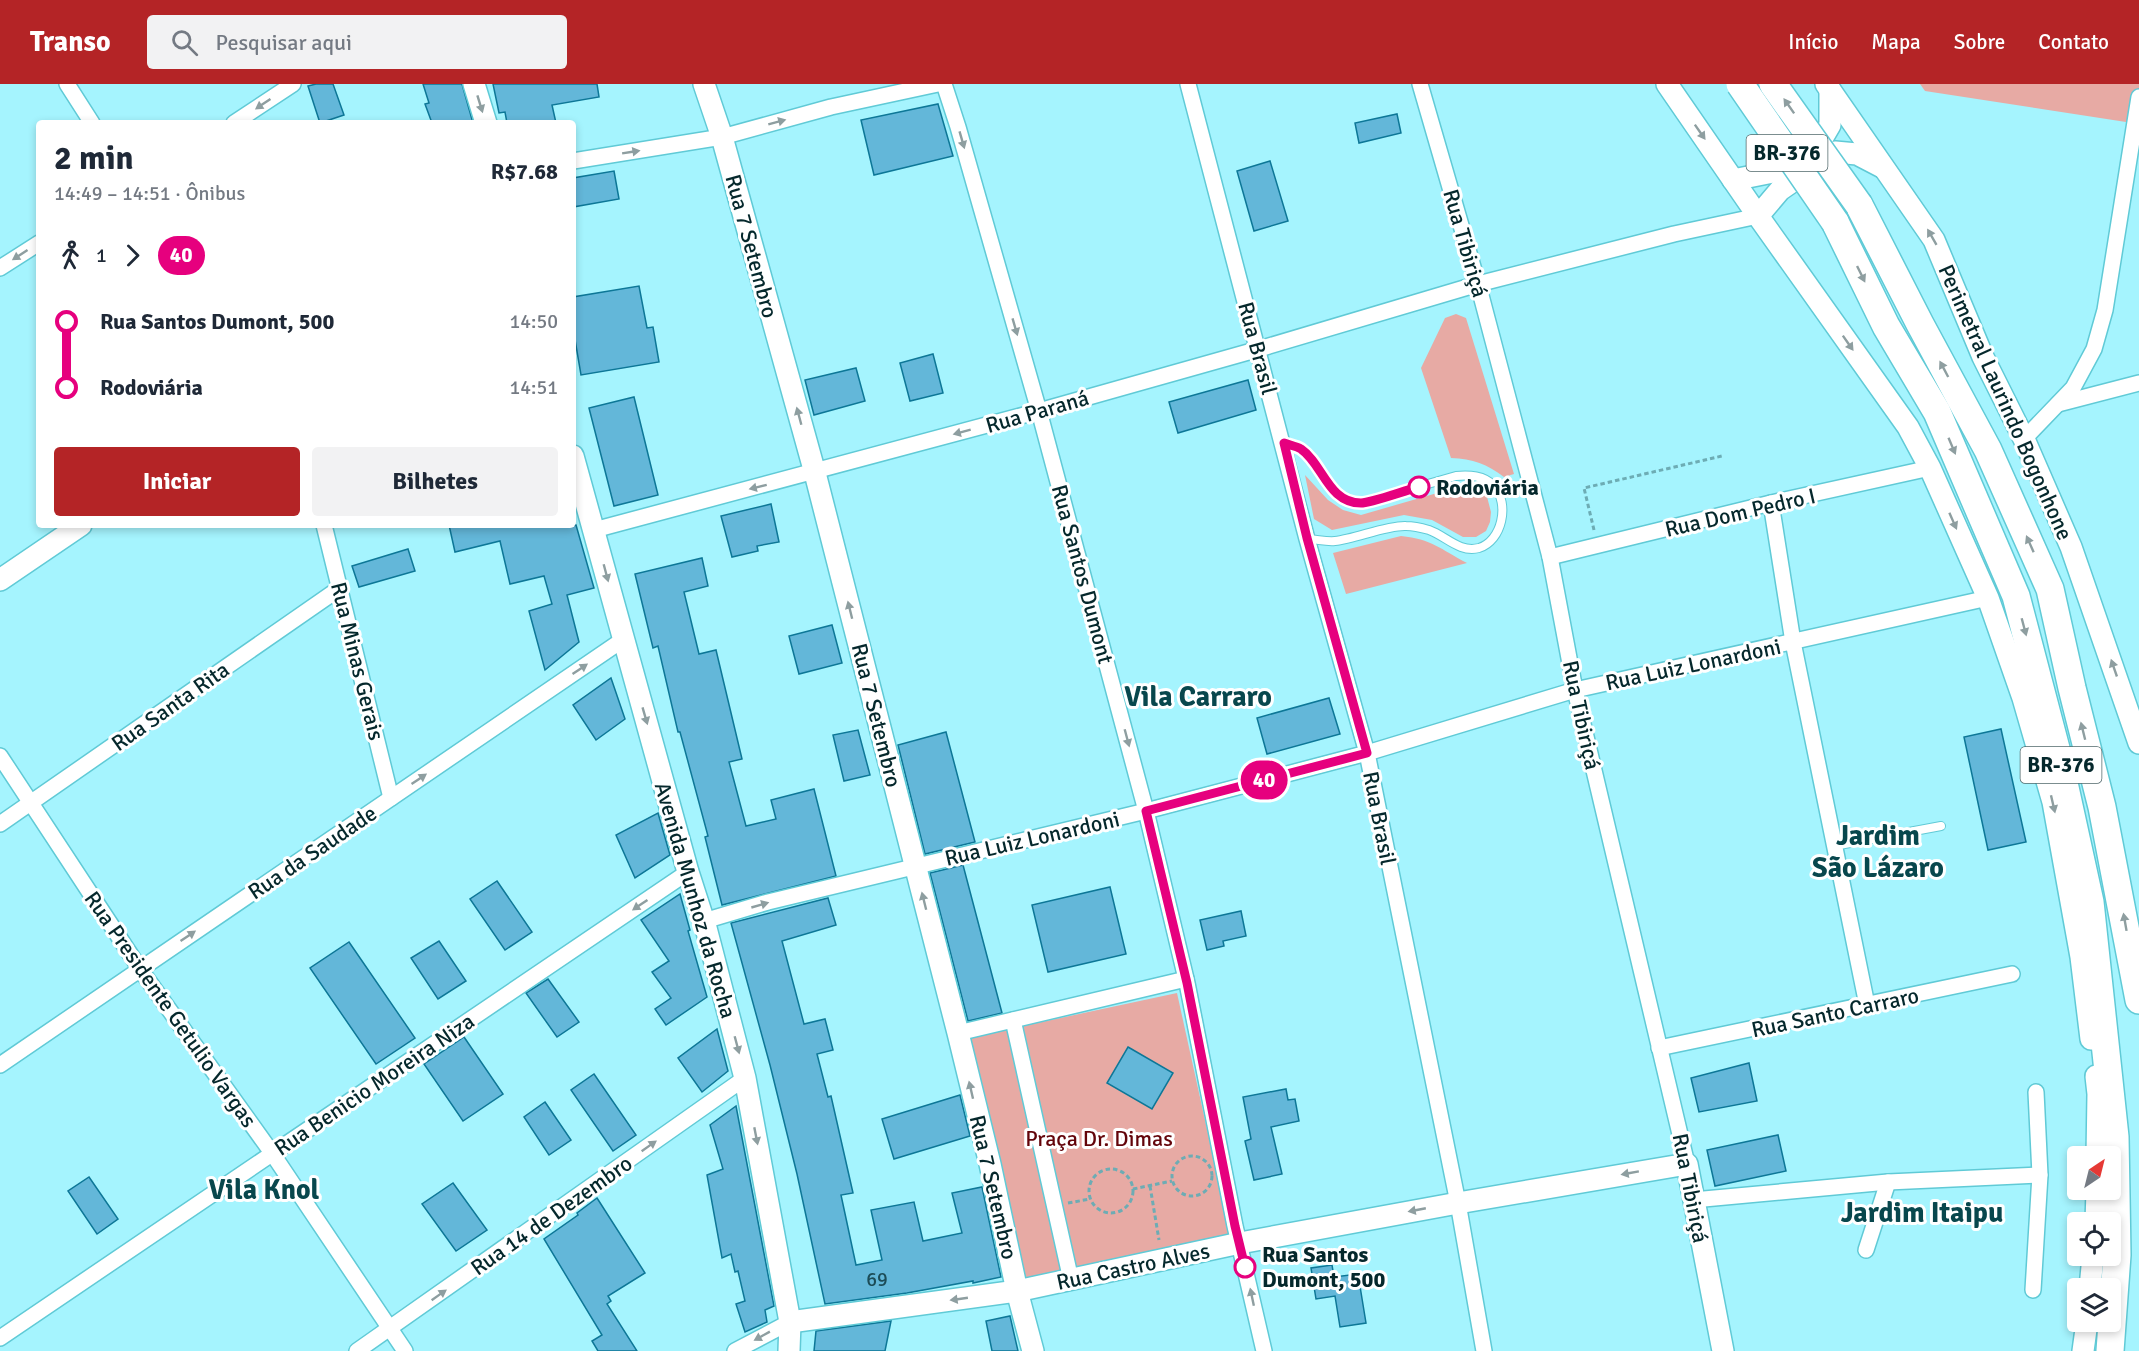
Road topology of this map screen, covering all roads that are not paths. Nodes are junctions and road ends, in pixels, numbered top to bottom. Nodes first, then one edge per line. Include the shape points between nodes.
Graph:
1 (67, 84) edge
2 (293, 84) edge
3 (474, 84) edge
4 (704, 84) edge
5 (938, 84) edge
6 (944, 84) edge
7 (1188, 84) edge
8 (1420, 84) edge
9 (1667, 84) edge
10 (1740, 84) edge
11 (1773, 84) edge
12 (1828, 87) edge
13 (2139, 97) edge
14 (90, 120) edge
15 (239, 120) edge
16 (485, 120) edge
17 (722, 137) junction
18 (576, 161) edge
19 (1887, 170) junction
20 (1733, 180) junction
21 (1758, 216) junction
22 (36, 245) edge
23 (0, 268) edge
24 (1478, 284) junction
25 (1258, 350) junction
26 (2139, 383) edge
27 (2058, 404) junction
28 (1039, 411) junction
29 (2024, 439) junction
30 (1284, 443) junction
31 (576, 467) edge
32 (1930, 468) junction
33 (815, 473) junction
34 (1771, 503) junction
35 (77, 528) edge
36 (325, 528) edge
37 (594, 530) junction
38 (1307, 538) junction
39 (1550, 557) junction
40 (0, 580) edge
41 (340, 588) junction
42 (1988, 598) junction
43 (624, 639) junction
44 (1793, 642) junction
45 (1575, 690) junction
46 (2139, 743) edge
47 (1367, 753) junction
48 (0, 756) edge
49 (391, 798) junction
50 (31, 803) junction
51 (1146, 811) junction
52 (0, 824) edge
53 (1941, 826) dead end
54 (1834, 846) junction
55 (915, 866) junction
56 (688, 872) junction
57 (704, 921) junction
58 (140, 969) junction
59 (2012, 974) dead end
60 (1186, 979) junction
61 (2139, 1000) edge
62 (1867, 1005) junction
63 (1013, 1020) junction
64 (958, 1033) junction
65 (1659, 1048) junction
66 (0, 1065) edge
67 (745, 1078) junction
68 (2036, 1092) dead end
69 (2097, 1146) edge
70 (272, 1153) junction
71 (1687, 1164) junction
72 (2040, 1175) junction
73 (1888, 1182) junction
74 (1693, 1200) junction
75 (1458, 1203) junction
76 (1240, 1243) junction
77 (1866, 1250) dead end
78 (1071, 1280) junction
79 (2033, 1290) dead end
80 (1017, 1291) junction
81 (790, 1322) junction
82 (391, 1329) junction
83 (2086, 1332) edge
84 (0, 1338) edge
85 (357, 1351) edge
86 (405, 1351) edge
87 (735, 1351) edge
88 (789, 1351) edge
89 (1033, 1351) edge
90 (1264, 1351) edge
91 (1484, 1351) edge
92 (1723, 1351) edge
93 (2083, 1351) edge
94 (2110, 1351) edge

1 - 14 street
2 -> 15 street
3 -> 16 main road
4 - 17 main road, Rua 7 Setembro
17 -> 5 street via 831,107
6 -> 28 street, Rua Santos Dumont
7 - 25 street, Rua Brasil
8 - 24 street, Rua Tibiriçá
9 -> 20 main road
10 -> 94 highway, BR-376, bridge via 1835,222 1886,326 1937,412 2016,596 2060,760 2090,902 2115,1137 2116,1255
61 -> 11 highway, BR-376, bridge via 2102,807 2050,589 1988,450 1859,206
12 - 19 main road, Perimetral Laurindo Bogonhone
12 - 20 main road via 1830,125 1823,137 1773,172
13 - 27 street via 2105,310 2094,349 2073,388
18 -> 17 street
33 -> 17 main road, Rua 7 Setembro
19 - 21 main road via 1857,154 1835,152 1780,190
29 -> 19 main road, Perimetral Laurindo Bogonhone via 1983,357 1934,240
20 - 21 main road
21 - 24 street, Rua Paraná
21 -> 32 main road via 1908,427
22 -> 23 street
24 - 25 street, Rua Paraná
24 - 39 street, Rua Tibiriçá
25 - 28 street, Rua Paraná
25 - 30 street, Rua Brasil
26 - 27 street
27 - 29 street
28 -> 33 street, Rua Paraná
28 -> 51 street, Rua Santos Dumont
46 -> 29 main road, Perimetral Laurindo Bogonhone via 2071,548
30 - 38 street, Rua Brasil
30 - 38 lane via 1310,457 1335,492 1347,500 1361,503 1470,475 1484,478 1495,487 1500,499 1500,525 1495,538 1479,548 1459,547 1429,530 1404,526 1333,541
31 - 37 main road, Avenida Munhoz da Rocha
32 - 34 street, Rua Dom Pedro I
32 -> 42 main road
33 -> 37 street, Rua Paraná
55 -> 33 main road, Rua 7 Setembro
34 - 39 street, Rua Dom Pedro I
34 - 44 street
35 - 40 main road
36 - 41 street, Rua Minas Gerais
37 -> 43 main road, Avenida Munhoz da Rocha
38 - 47 street, Rua Brasil
39 - 45 street, Rua Tibiriçá
41 - 49 street, Rua Minas Gerais
41 - 50 street, Rua Santa Rita
42 - 44 street, Rua Luiz Lonardoni
42 -> 69 main road via 2053,802 2081,957 2098,1094
49 -> 43 street, Rua da Saudade
43 -> 56 main road, Avenida Munhoz da Rocha
44 - 45 street, Rua Luiz Lonardoni
44 - 54 street
45 - 47 street, Rua Luiz Lonardoni
45 - 65 street, Rua Tibiriçá
47 - 51 street, Rua Luiz Lonardoni
47 - 75 street, Rua Brasil
48 - 50 street, Rua Presidente Getulio Vargas
58 -> 49 street, Rua da Saudade
50 - 52 street, Rua Santa Rita
50 - 58 street, Rua Presidente Getulio Vargas
51 - 55 street, Rua Luiz Lonardoni
51 - 60 street, Rua Santos Dumont
53 - 54 lane
54 - 62 street
57 -> 55 street, Rua Luiz Lonardoni
64 -> 55 main road, Rua 7 Setembro
56 - 57 main road, Avenida Munhoz da Rocha
56 -> 70 street, Rua Benicio Moreira Niza
57 -> 67 main road, Avenida Munhoz da Rocha
58 - 66 street, Rua da Saudade
58 - 70 street, Rua Presidente Getulio Vargas
59 - 62 street, Rua Santo Carraro
60 - 63 street
60 - 76 street, Rua Santos Dumont
62 - 65 street, Rua Santo Carraro
63 - 64 street
63 - 78 street
80 -> 64 main road, Rua 7 Setembro
65 - 71 street, Rua Tibiriçá
67 -> 81 main road, Avenida Munhoz da Rocha
82 -> 67 street, Rua 14 de Dezembro
68 - 72 street
70 - 82 street, Rua Presidente Getulio Vargas
70 - 84 street, Rua Benicio Moreira Niza
71 - 74 main road, Rua Tibiriçá
71 -> 75 main road, Rua Castro Alves
72 - 73 street
72 - 79 street
73 - 74 street
73 - 77 street
74 - 92 main road, Rua Tibiriçá
75 -> 76 main road, Rua Castro Alves
75 - 91 street, Rua Brasil
76 - 78 main road, Rua Castro Alves
90 -> 76 street, Rua Santos Dumont
78 - 80 main road, Rua Castro Alves
80 -> 81 main road, Rua Castro Alves
80 - 89 main road, Rua 7 Setembro
81 -> 87 street
81 - 88 main road, Avenida Munhoz da Rocha
82 - 85 street, Rua 14 de Dezembro
82 - 86 street, Rua Presidente Getulio Vargas
83 - 93 main road

